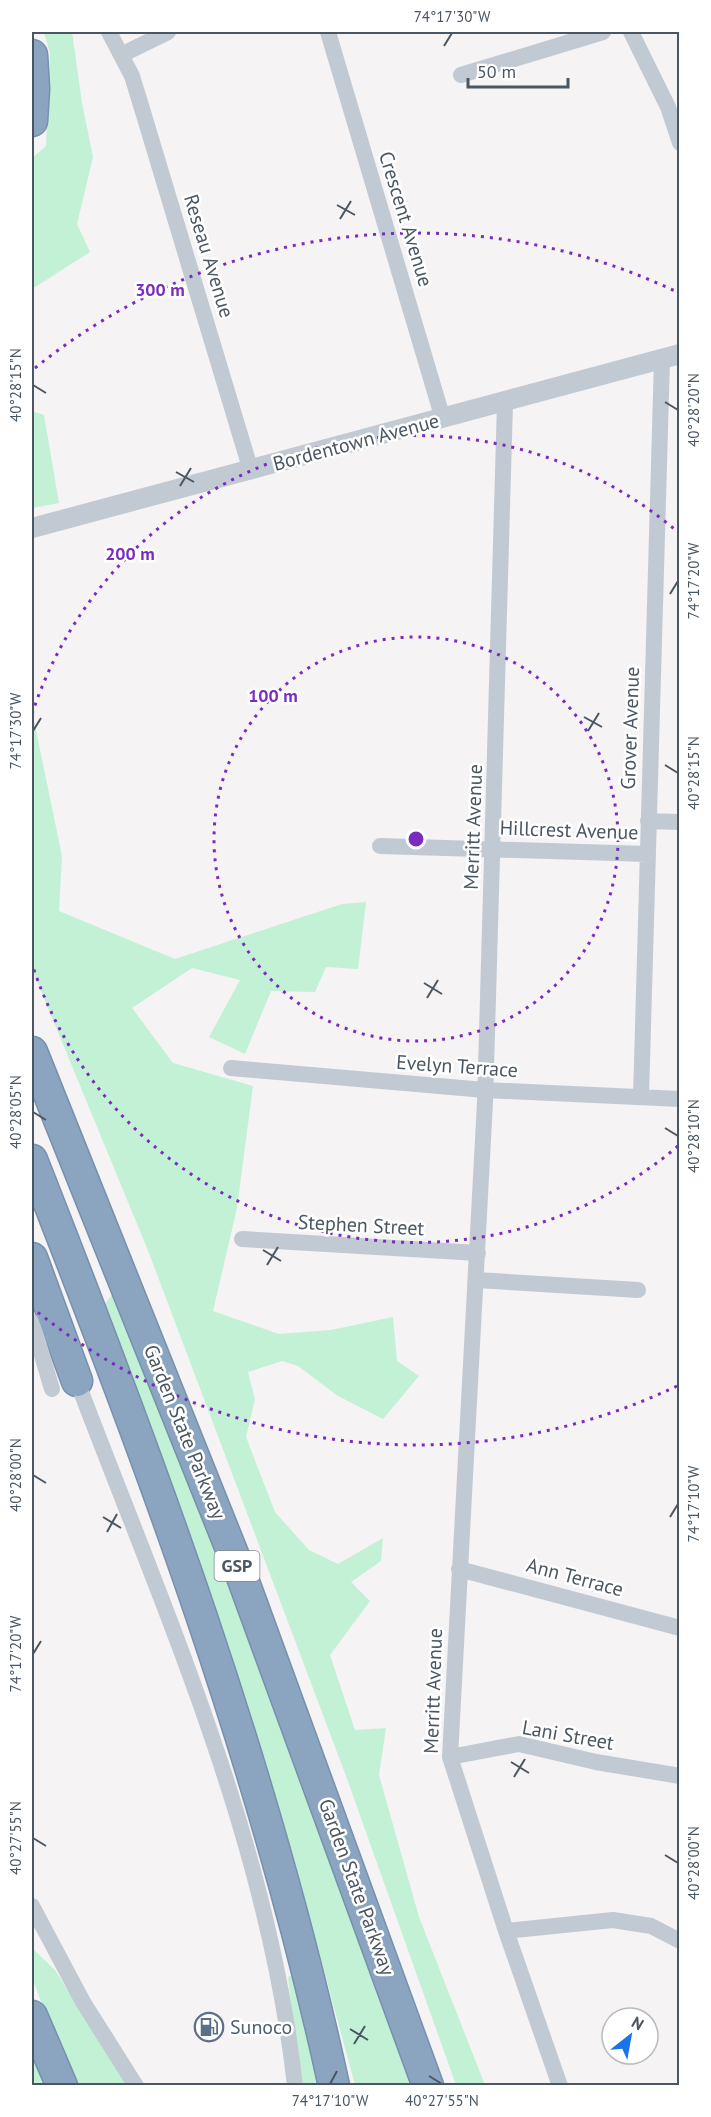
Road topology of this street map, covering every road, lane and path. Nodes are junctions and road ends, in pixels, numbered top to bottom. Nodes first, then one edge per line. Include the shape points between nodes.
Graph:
1 (109, 32) edge
2 (168, 32) edge
3 (328, 32) edge
4 (603, 32) edge
5 (631, 32) edge
6 (32, 54) edge
7 (121, 55) junction
8 (460, 75) dead end
9 (32, 121) edge
10 (680, 143) edge
11 (671, 357) edge
12 (505, 403) junction
13 (443, 419) junction
14 (251, 471) junction
15 (32, 528) edge
16 (648, 821) junction
17 (680, 822) edge
18 (380, 846) dead end
19 (494, 848) junction
20 (648, 854) junction
21 (32, 1053) edge
22 (231, 1068) dead end
23 (485, 1090) junction
24 (641, 1097) junction
25 (680, 1099) edge
26 (32, 1160) edge
27 (242, 1239) dead end
28 (478, 1253) junction
29 (32, 1258) edge
30 (477, 1280) junction
31 (638, 1290) dead end
32 (32, 1322) edge
33 (64, 1385) junction
34 (459, 1569) junction
35 (680, 1628) edge
36 (450, 1757) junction
37 (680, 1776) edge
38 (32, 1906) edge
39 (506, 1931) junction
40 (680, 1941) edge
41 (32, 2016) edge
42 (62, 2085) edge
43 (136, 2085) edge
44 (295, 2085) edge
45 (334, 2085) edge
46 (429, 2085) edge
47 (560, 2085) edge

1 - 7 street, Reseau Avenue
2 - 7 street
3 - 13 street, Crescent Avenue
4 - 8 street
5 - 10 street via 661,90
6 - 9 highway
7 - 14 street, Reseau Avenue via 143,111
11 - 12 street, Bordentown Avenue
11 - 16 street, Grover Avenue
12 - 13 street, Bordentown Avenue
12 - 19 street, Merritt Avenue
13 - 14 street, Bordentown Avenue
14 - 15 street, Bordentown Avenue
16 - 17 street, Hillcrest Avenue
16 - 20 street, Grover Avenue
18 - 19 street, Hillcrest Avenue
19 - 20 street, Hillcrest Avenue
19 - 23 street, Merritt Avenue
20 - 24 street, Grover Avenue
21 - 46 highway, Garden State Parkway / GSP via 237,1564
22 - 23 street, Evelyn Terrace
23 - 24 street, Evelyn Terrace
23 - 28 street, Merritt Avenue
24 - 25 street, Evelyn Terrace
26 - 45 highway, GSP via 164,1512 238,1727 283,1877
27 - 28 street, Stephen Street
28 - 30 street, Merritt Avenue
29 - 33 highway
30 - 31 street
30 - 34 street, Merritt Avenue
32 - 33 street
33 - 44 street via 157,1582 248,1850 278,1970
34 - 35 street, Ann Terrace
34 - 36 street, Merritt Avenue
36 - 37 street, Lani Street via 519,1744
36 - 39 street, Merritt Avenue
38 - 43 street via 83,2002
39 - 40 street via 613,1920 651,1926
39 - 47 street, Merritt Avenue
41 - 42 highway

